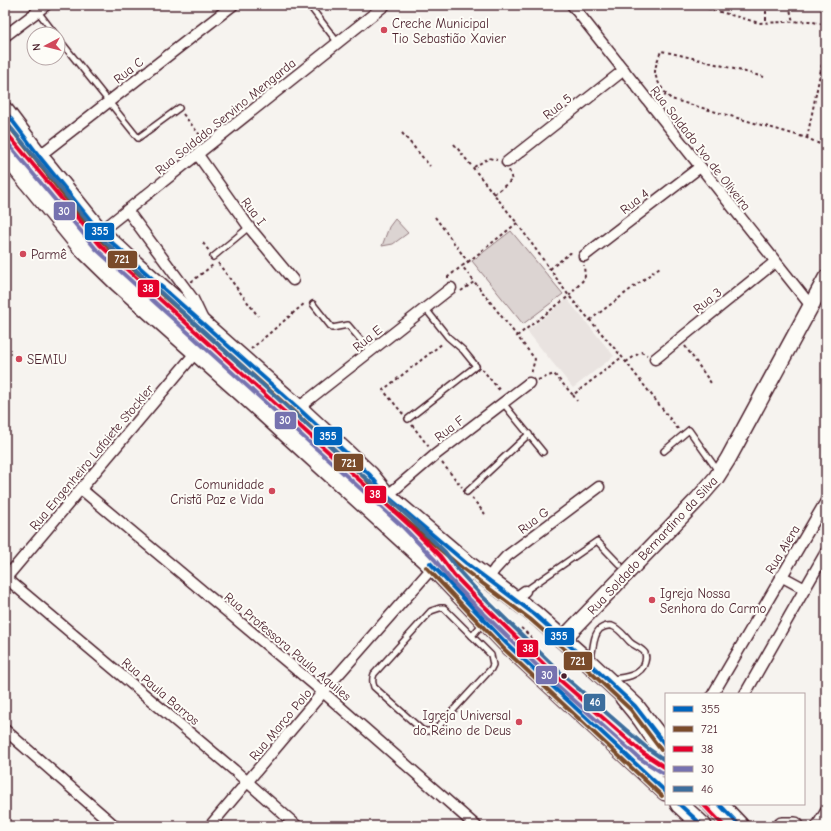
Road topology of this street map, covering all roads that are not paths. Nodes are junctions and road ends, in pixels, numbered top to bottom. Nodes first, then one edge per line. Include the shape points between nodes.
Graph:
1 (46, 5) edge
2 (233, 5) edge
3 (309, 5) edge
4 (386, 5) edge
5 (572, 5) edge
6 (35, 8) edge
7 (49, 26) edge
8 (5, 36) edge
9 (338, 43) junction
10 (66, 48) edge
11 (624, 70) junction
12 (108, 102) junction
13 (179, 108) road end
14 (5, 111) edge
15 (5, 130) edge
16 (198, 155) junction
17 (39, 156) junction
18 (506, 162) road end
19 (8, 163) edge
20 (700, 167) junction
21 (127, 210) junction
22 (249, 227) junction
23 (92, 239) junction
24 (584, 256) road end
25 (213, 257) road end
26 (775, 262) junction
27 (826, 278) edge
28 (293, 280) dead end
29 (451, 288) dead end
30 (313, 304) dead end
31 (811, 306) junction
32 (426, 308) junction
33 (206, 326) junction
34 (196, 352) junction
35 (371, 352) junction
36 (655, 359) road end
37 (529, 382) road end
38 (505, 401) junction
39 (298, 408) junction
40 (408, 419) dead end
41 (529, 434) junction
42 (664, 451) dead end
43 (543, 452) dead end
44 (720, 473) junction
45 (599, 487) dead end
46 (81, 489) junction
47 (467, 492) dead end
48 (387, 496) junction
49 (826, 501) edge
50 (826, 552) edge
51 (437, 561) junction
52 (623, 569) junction
53 (781, 576) junction
54 (6, 578) edge
55 (488, 579) junction
56 (805, 589) junction
57 (520, 595) junction
58 (485, 621) junction
59 (472, 636) junction
60 (563, 639) junction
61 (589, 663) junction
62 (607, 679) junction
63 (323, 692) junction
64 (714, 693) edge
65 (746, 693) edge
66 (5, 730) edge
67 (665, 745) edge
68 (665, 765) edge
69 (665, 766) edge
70 (248, 782) junction
71 (665, 791) edge
72 (680, 805) edge
73 (704, 805) edge
74 (720, 805) edge
75 (826, 811) edge
76 (115, 826) edge
77 (210, 826) edge
78 (297, 826) edge
79 (476, 826) edge
80 (702, 826) edge
81 (724, 826) edge
82 (740, 826) edge
83 (782, 826) edge
84 (795, 826) edge
85 (817, 826) edge

1 - 6 street
2 - 12 street, Rua C
3 - 9 lane
4 - 9 street, Rua Soldado Servino Mengarda
5 - 11 street, Rua Soldado Ivo de Oliveira
6 - 7 lane
6 - 8 street
9 - 16 street, Rua Soldado Servino Mengarda
10 - 12 lane
11 - 18 street, Rua 5
11 - 20 street, Rua Soldado Ivo de Oliveira
12 - 13 lane via 138,138
12 - 17 street, Rua C
14 - 17 main road
15 - 23 lane
16 - 21 street, Rua Soldado Servino Mengarda
16 - 22 street, Rua I
17 - 23 main road
19 - 23 main road
20 - 24 street, Rua 4
20 - 26 street, Rua Soldado Ivo de Oliveira
21 - 23 street, Rua Soldado Servino Mengarda
21 - 33 street via 193,299
22 - 25 lane
22 - 28 street, Rua I
23 - 33 main road via 128,258
23 - 34 main road via 118,283
23 - 51 lane via 408,524
26 - 31 street, Rua Soldado Ivo de Oliveira
26 - 36 street, Rua 3
27 - 31 street, Rua Soldado Bernardino da Silva
29 - 32 street, Rua E
30 - 35 lane via 332,328 348,325
31 - 44 street, Rua Soldado Bernardino da Silva
32 - 35 street, Rua E
32 - 40 lane via 449,338 476,366
33 - 39 main road
34 - 46 street, Rua Engenheiro Lafaiete Stockler
34 - 51 main road
35 - 39 street, Rua E
37 - 38 street, Rua F
38 - 41 lane
38 - 48 street, Rua F
39 - 48 main road via 370,475
41 - 43 lane
41 - 47 lane
42 - 44 lane via 689,430
44 - 52 street, Rua Soldado Bernardino da Silva via 698,499
45 - 55 street, Rua G via 507,556
46 - 54 street, Rua Engenheiro Lafaiete Stockler
46 - 63 street, Rua Professora Paula Aquiles
48 - 55 main road
49 - 53 street, Rua Aiera
50 - 56 street
51 - 58 main road
51 - 63 street, Rua Marco Polo
51 - 68 lane via 487,588 579,662 613,693 637,723
51 - 69 lane via 561,681 643,752
52 - 57 lane via 597,541
52 - 60 street, Rua Soldado Bernardino da Silva
53 - 56 street
53 - 64 street, Rua Aiera
54 - 70 street, Rua Paula Barros
55 - 57 main road
56 - 65 street
57 - 60 main road via 534,614
58 - 59 lane
58 - 71 main road
59 - 59 lane via 444,608 435,609 374,674 372,683 422,730 437,728 493,665 491,655
60 - 61 main road
61 - 62 main road
61 - 62 lane via 596,635 608,626 617,629 644,653 646,658 642,669 629,676
62 - 67 main road via 635,706
63 - 70 street, Rua Marco Polo
63 - 79 street, Rua Professora Paula Aquiles
66 - 76 street
70 - 77 street, Rua Marco Polo
70 - 78 street, Rua Paula Barros
72 - 80 main road
73 - 81 lane
74 - 82 main road
75 - 85 street
83 - 84 main road

